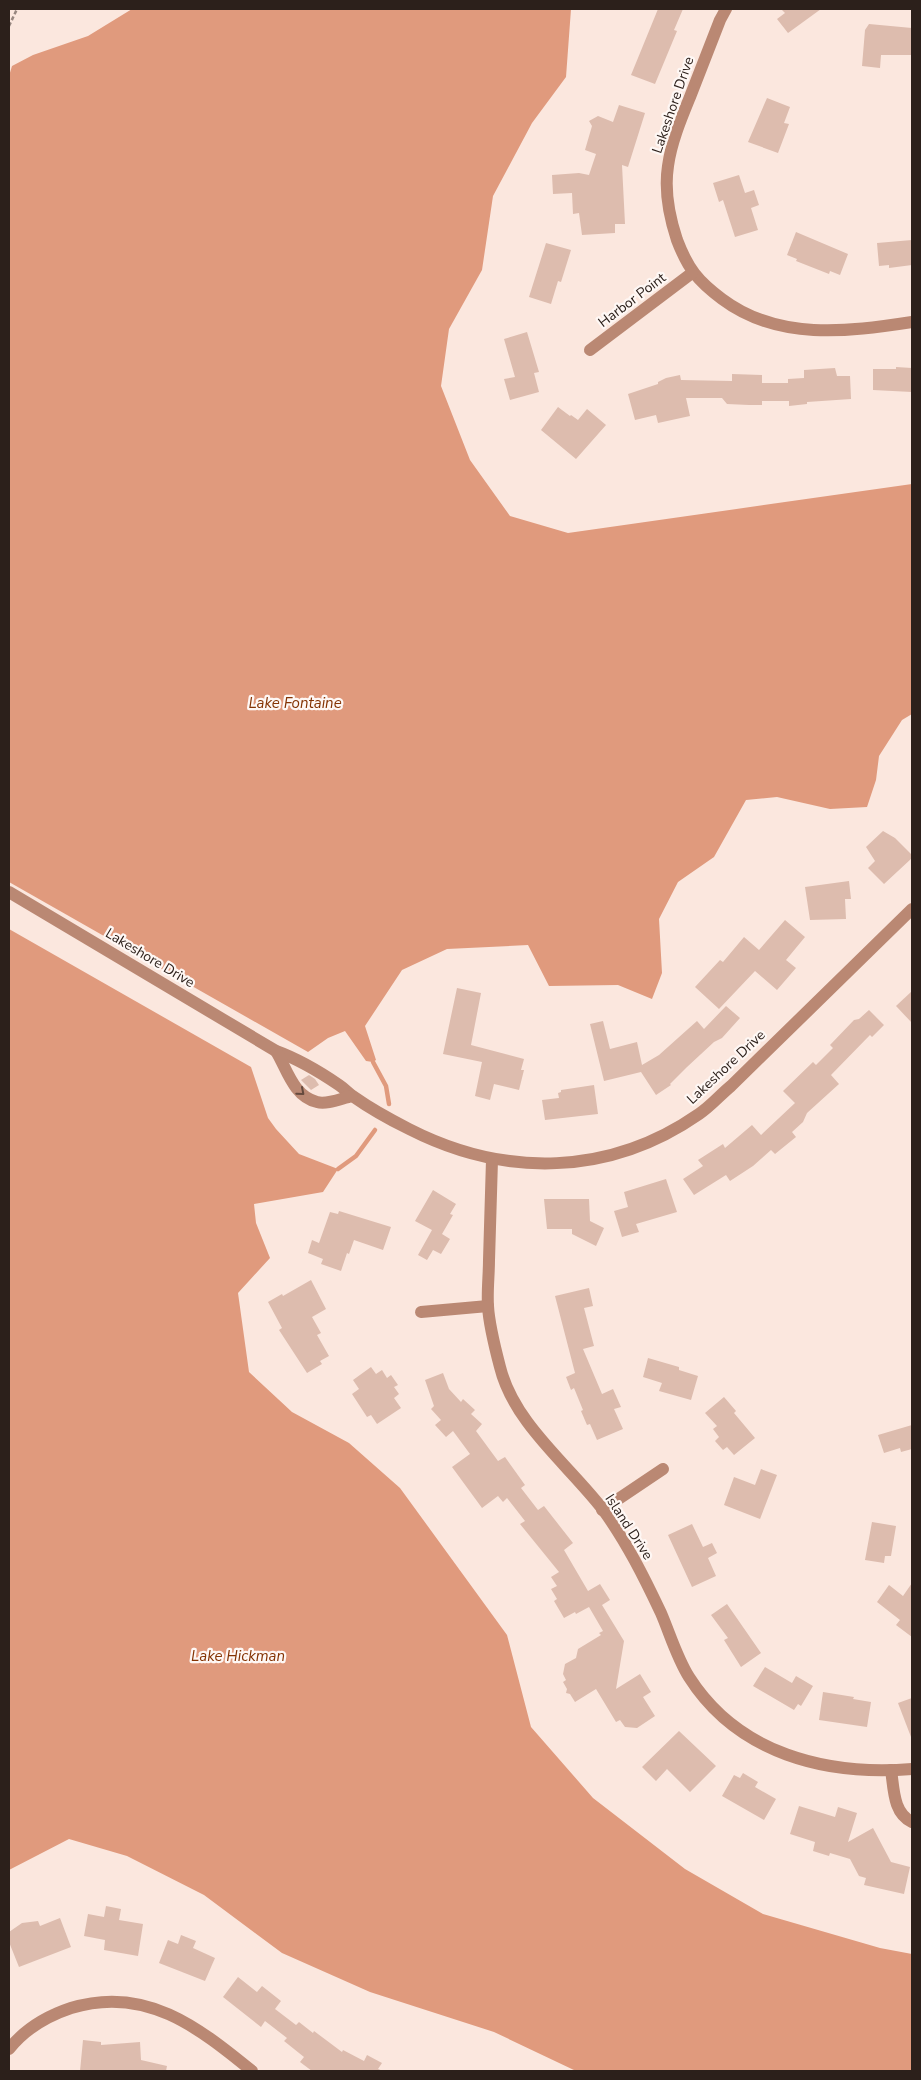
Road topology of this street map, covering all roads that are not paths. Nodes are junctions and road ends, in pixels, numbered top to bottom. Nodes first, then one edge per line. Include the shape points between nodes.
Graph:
1 (726, 9) edge
2 (692, 273) junction
3 (912, 322) edge
4 (590, 350) dead end
5 (9, 892) edge
6 (912, 909) edge
7 (276, 1051) junction
8 (352, 1096) junction
9 (492, 1160) junction
10 (488, 1306) junction
11 (421, 1312) dead end
12 (663, 1469) dead end
13 (602, 1510) junction
14 (912, 1769) edge
15 (891, 1770) junction
16 (912, 1822) edge
17 (9, 2049) edge
18 (252, 2071) edge

1 - 2 street, Lakeshore Drive via 682,116 668,166 666,184 670,222
2 - 3 street, Lakeshore Drive via 702,285 732,307 776,326 827,330
2 - 4 street, Harbor Point
5 - 7 street, Lakeshore Drive
6 - 9 street, Lakeshore Drive via 731,1086 700,1113 676,1128 644,1144 596,1158 541,1164
7 - 8 street, Lakeshore Drive via 341,1086
7 -> 8 street via 293,1084 303,1095 318,1102
8 - 9 street, Lakeshore Drive via 409,1130 448,1147
9 - 10 street, Island Drive
10 - 11 street
10 - 13 street, Island Drive via 507,1388 547,1446
12 - 13 street
13 - 15 street, Island Drive via 631,1551 689,1678 728,1721 763,1745 788,1756 846,1769
14 - 15 street, Island Drive
15 - 16 street via 896,1803 903,1818
17 - 18 street via 42,2020 63,2010 120,2000 141,2003 194,2027

